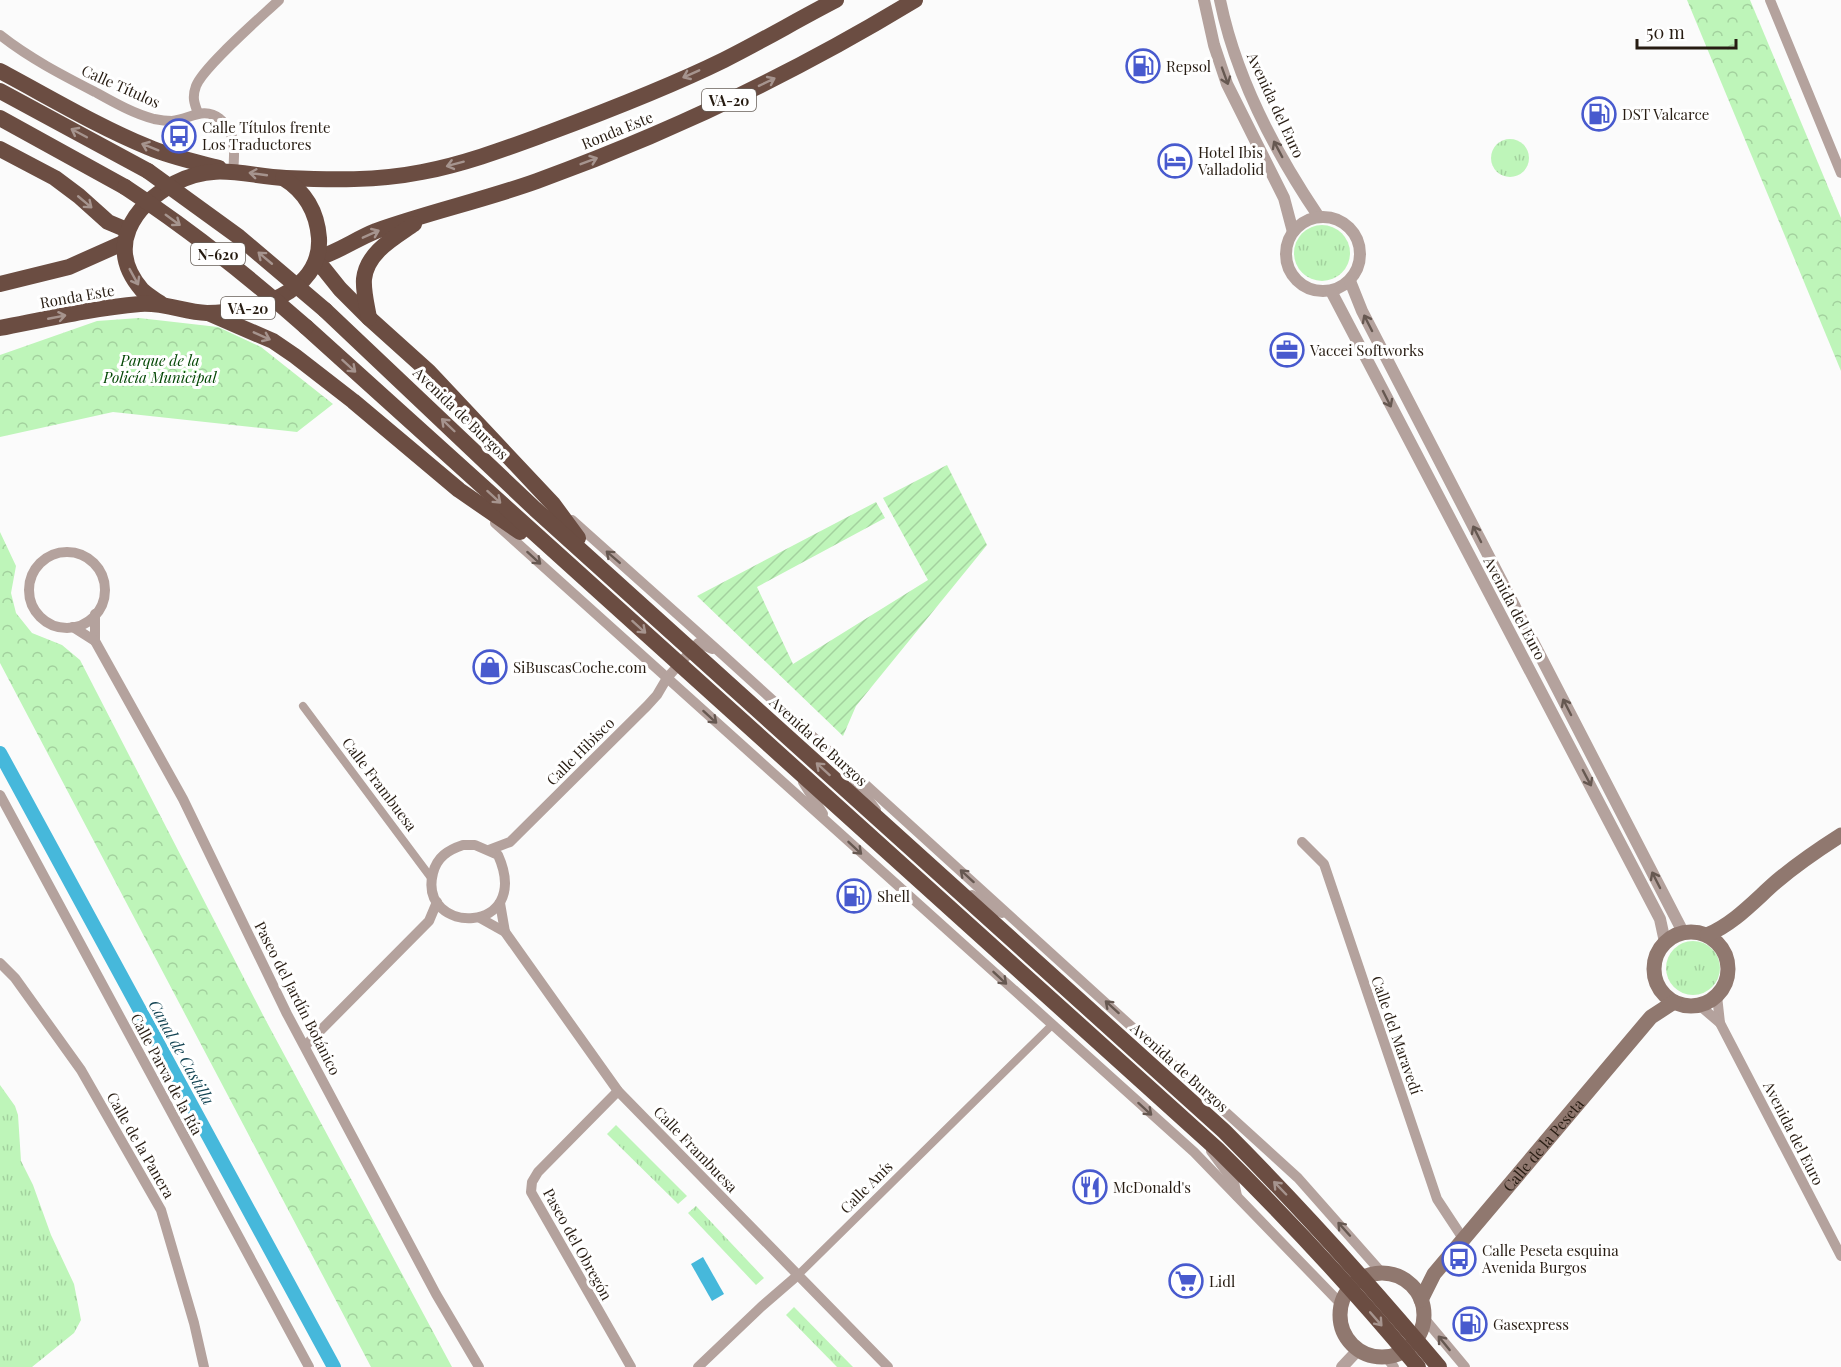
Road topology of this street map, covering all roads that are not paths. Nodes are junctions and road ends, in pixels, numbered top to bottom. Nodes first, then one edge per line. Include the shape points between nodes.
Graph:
1 (279, 0) edge
2 (836, 0) edge
3 (915, 0) edge
4 (1204, 0) edge
5 (1220, 0) edge
6 (1770, 0) edge
7 (0, 34) edge
8 (0, 71) edge
9 (0, 91) edge
10 (198, 113) junction
11 (0, 118) edge
12 (0, 149) edge
13 (230, 170) junction
14 (1841, 173) edge
15 (284, 178) junction
16 (426, 214) junction
17 (1319, 218) junction
18 (1293, 232) junction
19 (126, 236) junction
20 (317, 261) junction
21 (1350, 280) junction
22 (0, 284) edge
23 (1330, 291) junction
24 (160, 303) junction
25 (208, 313) junction
26 (369, 318) junction
27 (0, 328) edge
28 (459, 490) junction
29 (553, 504) junction
30 (569, 565) junction
31 (600, 567) junction
32 (95, 614) junction
33 (73, 627) junction
34 (95, 641) junction
35 (691, 651) junction
36 (723, 655) junction
37 (679, 664) junction
38 (667, 678) junction
39 (303, 706) dead end
40 (842, 762) junction
41 (791, 764) junction
42 (0, 795) edge
43 (830, 825) junction
44 (892, 832) junction
45 (1841, 835) edge
46 (510, 842) junction
47 (1302, 842) dead end
48 (489, 850) junction
49 (503, 867) junction
50 (432, 879) junction
51 (945, 879) junction
52 (437, 902) junction
53 (500, 903) junction
54 (449, 913) junction
55 (480, 918) junction
56 (429, 921) junction
57 (1730, 924) junction
58 (1023, 926) junction
59 (505, 932) junction
60 (1683, 932) junction
61 (1707, 935) junction
62 (1665, 942) junction
63 (1720, 945) junction
64 (0, 963) edge
65 (1082, 980) junction
66 (1661, 992) junction
67 (1717, 996) junction
68 (1674, 1002) junction
69 (1085, 1005) junction
70 (1700, 1005) junction
71 (1036, 1010) junction
72 (1652, 1017) junction
73 (1074, 1019) junction
74 (1720, 1023) junction
75 (1052, 1025) junction
76 (1119, 1036) junction
77 (1149, 1044) junction
78 (305, 1046) junction
79 (1106, 1048) junction
80 (1110, 1077) junction
81 (618, 1091) junction
82 (1197, 1131) junction
83 (1224, 1131) junction
84 (1273, 1155) junction
85 (1237, 1196) junction
86 (1464, 1240) junction
87 (1841, 1256) edge
88 (1382, 1273) junction
89 (1434, 1274) junction
90 (798, 1275) junction
91 (1408, 1282) junction
92 (1356, 1283) junction
93 (1421, 1300) junction
94 (1341, 1304) junction
95 (1424, 1318) junction
96 (1409, 1346) junction
97 (1358, 1350) junction
98 (1390, 1362) edge
99 (204, 1367) edge
100 (309, 1367) edge
101 (479, 1367) edge
102 (631, 1367) edge
103 (698, 1367) edge
104 (888, 1367) edge
105 (1341, 1367) edge
106 (1418, 1367) edge
107 (1439, 1367) edge
108 (1465, 1367) edge

1 - 10 street via 196,84 192,99
2 -> 15 highway, Ronda Este / VA-20 via 722,61 622,105 473,159 396,177
16 -> 3 highway, Ronda Este / VA-20 via 534,182 659,133 791,70
4 -> 18 street via 1227,84 1284,198
17 -> 5 street, Avenida del Euro via 1300,190 1242,75
6 - 14 street
7 - 10 street, Calle Títulos via 51,70 114,103 170,121
13 -> 8 highway via 149,147
31 -> 9 highway, Avenida de Burgos / N-620, bridge via 325,310 239,237 148,171
10 - 13 street via 212,115 229,129 235,153
11 -> 30 highway, Avenida de Burgos / N-620, bridge via 125,187 262,288
12 -> 19 highway via 55,178
15 -> 13 highway, Ronda Este / VA-20
13 - 19 highway, Ronda Este / VA-20 via 176,182 142,208
15 - 20 highway via 300,190 317,220
20 -> 16 highway, Ronda Este / VA-20 via 372,233
16 - 26 highway via 378,251 368,264 364,280
17 - 18 street via 1305,222
17 - 21 street via 1343,223 1358,242 1360,261
18 - 23 street via 1286,254 1291,273 1309,289
19 - 22 highway, Ronda Este via 69,267
19 -> 24 highway, Ronda Este / VA-20 via 126,259 131,274 142,291
20 - 25 highway, Ronda Este / VA-20 via 304,280 284,296 242,310
20 - 26 highway
21 - 23 street
60 -> 21 street, Avenida del Euro via 1378,343
23 -> 62 street, Avenida del Euro via 1655,909
24 - 25 highway, Ronda Este / VA-20
27 -> 24 highway, Ronda Este / VA-20 via 97,309
25 -> 28 highway via 288,351
26 - 29 highway via 429,372
28 - 30 highway
28 -> 38 street
29 - 31 highway
36 -> 29 street, Avenida de Burgos
30 -> 37 highway, Avenida de Burgos
31 - 35 highway, Avenida de Burgos
32 - 33 street
32 - 33 street via 104,593 104,580 98,568 78,553 52,554 34,572 29,596 40,616 61,627
32 - 34 street, Paseo del Jardín Botánico
33 - 34 street, Paseo del Jardín Botánico
34 - 78 street, Paseo del Jardín Botánico via 183,799
35 - 36 street via 698,643
35 - 37 street, Calle Hibisco
44 -> 35 highway, Avenida de Burgos
36 - 40 street, Avenida de Burgos
37 - 38 street, Calle Hibisco
37 - 41 highway, Avenida de Burgos
38 -> 43 street
38 - 46 street, Calle Hibisco via 647,706
39 - 50 street, Calle Frambuesa
40 - 44 street
58 -> 40 street, Avenida de Burgos
41 - 43 street
41 - 73 highway, Avenida de Burgos
42 - 100 street, Calle Parva de la Ría
43 -> 71 street
44 - 51 highway, Avenida de Burgos
45 - 57 main road via 1777,881
46 - 48 street, Calle Hibisco
46 - 49 street, Calle Hibisco
47 - 86 street, Calle del Maravedí via 1324,864 1437,1198
48 - 49 street via 498,855
48 - 50 street via 475,845 451,849 441,857
49 - 53 street via 505,885
50 - 52 street
51 - 58 street
51 - 69 highway, Avenida de Burgos
52 - 54 street
52 - 56 street
53 - 55 street
53 - 59 street, Calle Frambuesa
54 - 55 street
54 - 56 street
55 - 59 street, Calle Frambuesa
56 - 78 street
57 - 61 main road
57 - 63 main road
58 - 65 street, Avenida de Burgos
59 - 81 street, Calle Frambuesa
60 - 61 main road
60 - 62 main road
61 - 63 main road
62 - 66 main road via 1653,969
63 - 67 main road via 1728,973
64 - 99 street, Calle de la Panera via 81,1070 161,1210
65 - 69 street via 1090,997
77 -> 65 street, Avenida de Burgos
66 - 68 main road
66 - 72 main road, Calle de la Peseta
67 - 70 main road
67 - 74 street, Avenida del Euro
68 - 70 main road
68 - 72 main road, Calle de la Peseta
69 - 73 street
69 - 76 highway, Avenida de Burgos
70 - 74 street, Avenida del Euro
71 - 73 street via 1059,1021
71 - 75 street
72 - 86 main road, Calle de la Peseta
73 - 79 highway, Avenida de Burgos
74 - 87 street, Avenida del Euro
75 - 80 street
75 - 90 street, Calle Anís
76 - 77 street via 1132,1035
76 - 79 street
76 - 83 highway, Avenida de Burgos
77 - 84 street, Avenida de Burgos
78 - 101 street, Paseo del Jardín Botánico via 436,1294
79 - 80 street via 1103,1060
79 - 82 highway, Avenida de Burgos
80 -> 85 street
81 - 90 street, Calle Frambuesa
81 - 102 street, Paseo del Obregón via 538,1172 531,1192
82 - 85 street via 1234,1182
82 - 92 highway, Avenida de Burgos
83 - 84 street
92 -> 83 highway, Avenida de Burgos via 1283,1190
88 -> 84 street, Avenida de Burgos
85 - 94 street
86 - 89 main road, Calle de la Peseta
88 - 91 main road
88 - 92 main road
89 - 91 main road
89 - 93 main road, Calle de la Peseta
90 - 103 street, Calle Anís
90 - 104 street, Calle Frambuesa
91 - 93 main road
92 - 94 main road
92 - 96 highway, Avenida de Burgos
93 - 95 main road
94 - 97 main road via 1343,1333
95 - 96 main road
108 -> 95 street
96 - 98 main road
96 - 106 highway, Avenida de Burgos
96 - 107 highway, Avenida de Burgos
97 - 98 main road
97 - 105 street

